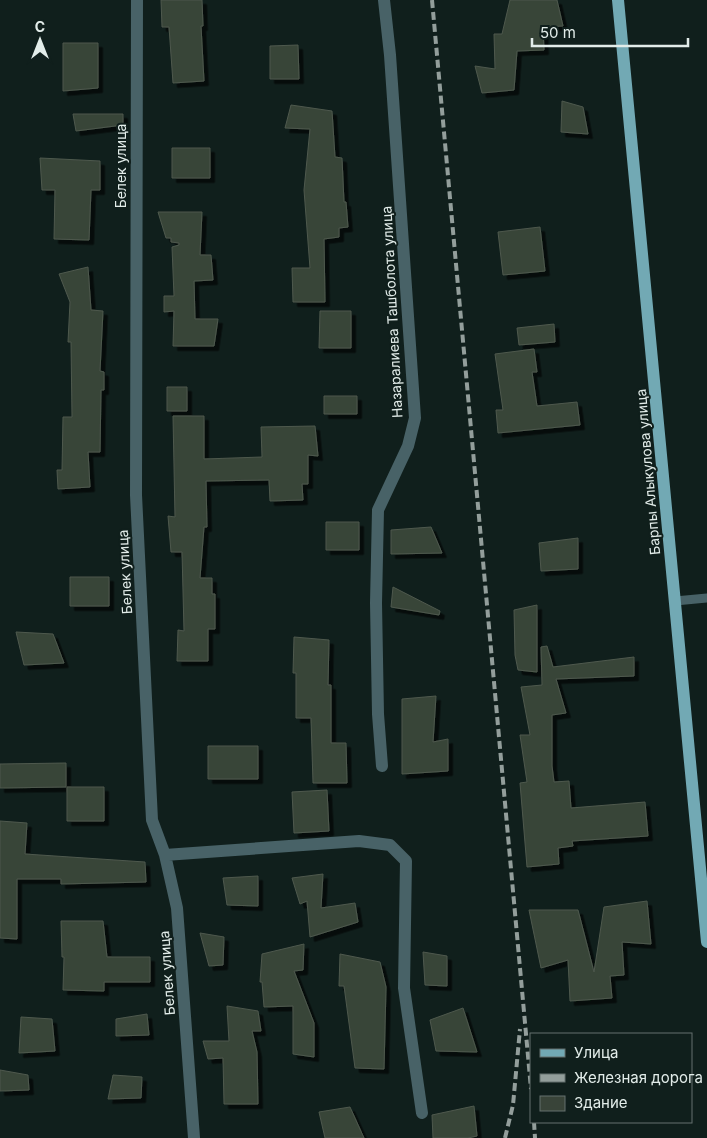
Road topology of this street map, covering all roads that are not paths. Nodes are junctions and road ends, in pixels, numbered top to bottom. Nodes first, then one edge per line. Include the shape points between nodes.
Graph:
1 (137, 0) edge
2 (384, 0) edge
3 (618, 0) edge
4 (707, 598) edge
5 (675, 600) junction
6 (382, 766) dead end
7 (165, 855) junction
8 (707, 942) edge
9 (422, 1113) dead end
10 (194, 1138) edge

1 - 7 street, Белек улица via 136,495 152,820
2 - 6 street, Назаралиева Ташболота улица via 415,418 408,446 378,510 376,603
3 - 5 main road, Барпы Алыкулова улица
4 - 5 lane
5 - 8 main road, Барпы Алыкулова улица
7 - 9 street via 359,841 390,845 406,861 404,988
7 - 10 street, Белек улица via 177,908

